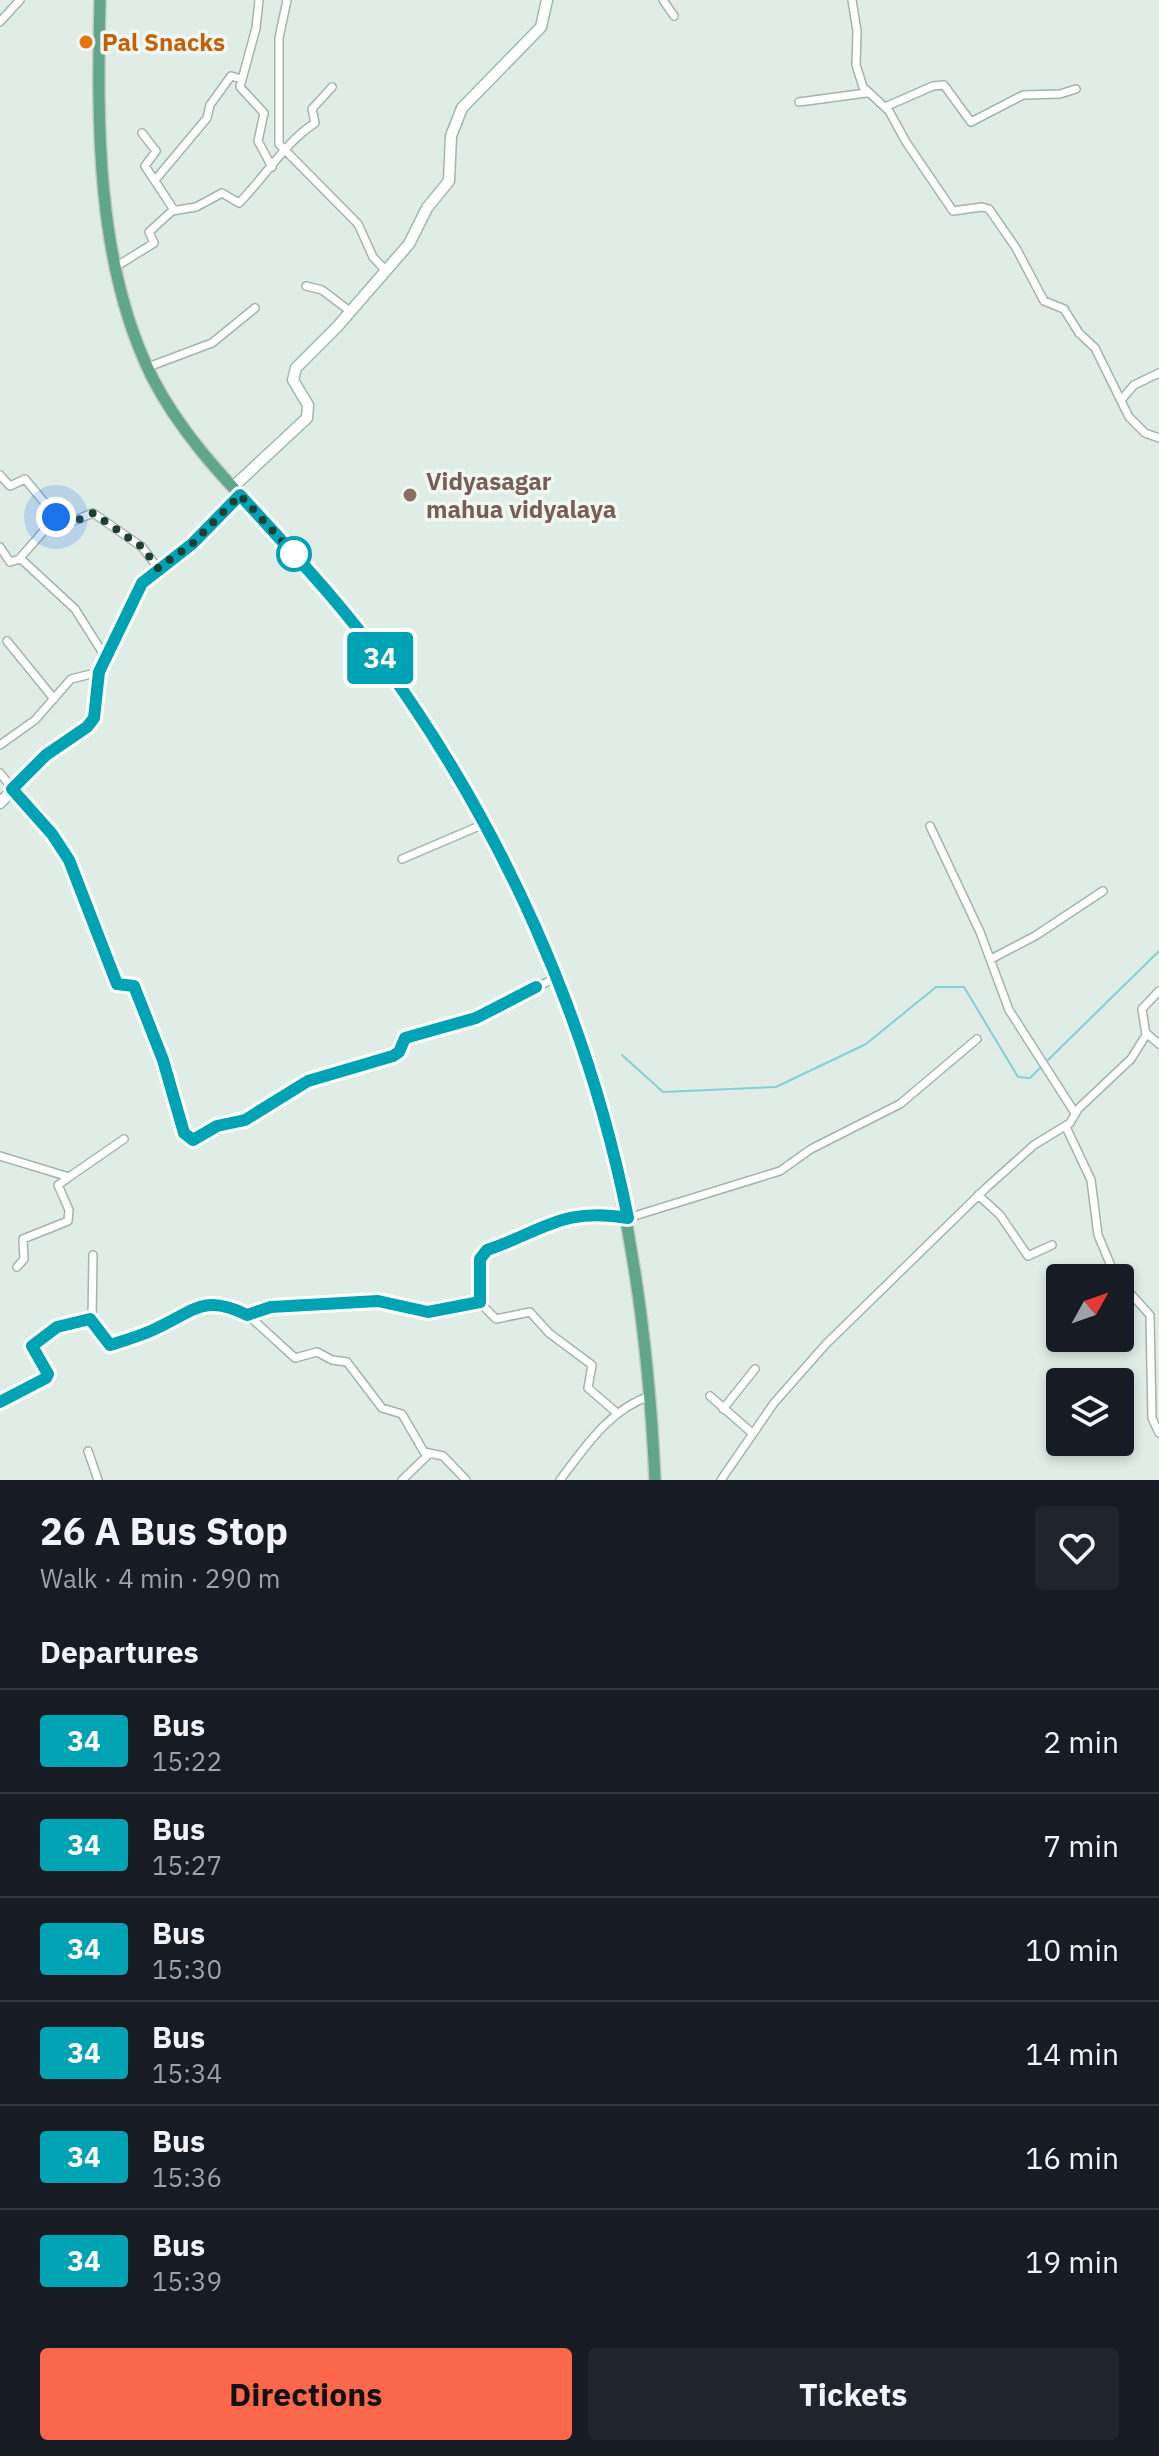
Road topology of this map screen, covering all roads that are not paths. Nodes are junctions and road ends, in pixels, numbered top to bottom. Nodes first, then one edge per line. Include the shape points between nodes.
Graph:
1 (20, 0) edge
2 (100, 0) edge
3 (259, 0) edge
4 (287, 0) edge
5 (547, 0) edge
6 (663, 0) edge
7 (852, 0) edge
8 (674, 16) dead end
9 (0, 22) edge
10 (241, 79) junction
11 (332, 87) dead end
12 (1076, 89) dead end
13 (866, 93) junction
14 (799, 102) dead end
15 (885, 107) junction
16 (142, 133) dead end
17 (286, 152) junction
18 (272, 167) junction
19 (156, 179) junction
20 (174, 210) junction
21 (117, 266) junction
22 (386, 271) junction
23 (306, 286) dead end
24 (255, 308) dead end
25 (351, 312) junction
26 (148, 367) junction
27 (1159, 373) edge
28 (1122, 399) junction
29 (1159, 438) edge
30 (0, 475) edge
31 (236, 491) junction
32 (56, 517) junction
33 (0, 547) edge
34 (20, 559) junction
35 (158, 568) junction
36 (7, 641) dead end
37 (106, 658) junction
38 (99, 672) junction
39 (54, 699) junction
40 (0, 745) edge
41 (0, 773) edge
42 (12, 789) junction
43 (0, 803) edge
44 (484, 824) junction
45 (930, 826) dead end
46 (402, 859) dead end
47 (1103, 891) dead end
48 (991, 959) junction
49 (557, 977) junction
50 (1159, 991) edge
51 (1146, 1033) junction
52 (977, 1039) dead end
53 (1159, 1044) edge
54 (1075, 1113) junction
55 (1066, 1127) junction
56 (124, 1139) dead end
57 (0, 1156) edge
58 (68, 1178) junction
59 (978, 1195) junction
60 (628, 1218) junction
61 (1052, 1245) dead end
62 (93, 1255) dead end
63 (1111, 1264) edge
64 (17, 1267) dead end
65 (1134, 1298) edge
66 (480, 1303) junction
67 (247, 1315) junction
68 (92, 1320) junction
69 (755, 1369) dead end
70 (650, 1396) junction
71 (710, 1396) dead end
72 (0, 1402) edge
73 (723, 1409) junction
74 (617, 1413) junction
75 (752, 1433) junction
76 (1159, 1433) edge
77 (88, 1451) dead end
78 (428, 1455) junction
79 (98, 1480) edge
80 (402, 1480) edge
81 (466, 1480) edge
82 (560, 1480) edge
83 (655, 1480) edge
84 (721, 1480) edge

1 - 9 street
2 - 21 main road via 101,130
3 - 10 street
4 - 17 street via 277,75 278,139
5 - 22 street via 541,27 462,108 451,136 449,181
6 - 8 street
7 - 13 street via 856,65
10 - 18 street via 242,92 264,113 258,141
10 - 19 street via 231,76 207,118
11 - 17 street via 312,109 315,123 297,134
12 - 15 street via 1023,95 971,122 944,85
13 - 14 street
13 - 15 street
15 - 28 street via 953,211 989,209 1044,301 1064,309 1095,348
16 - 19 street via 156,149 145,164
17 - 18 street
17 - 22 street via 358,224
18 - 20 street via 237,204 219,193 196,207
19 - 20 street
20 - 21 street via 149,232 154,243
21 - 26 main road
22 - 25 street
23 - 25 street via 322,290
24 - 26 street via 212,343
25 - 31 street via 294,373 295,385 309,406 307,418
26 - 31 main road via 180,423
27 - 28 street via 1134,385
28 - 29 street via 1129,417
30 - 32 street via 10,486 25,479
31 - 35 street via 192,544
31 - 44 main road via 382,660
32 - 34 street
32 - 35 street via 65,526 93,513 142,547
33 - 34 street via 10,562
34 - 37 street via 75,609
35 - 37 street via 140,587
36 - 39 street
37 - 38 street
38 - 39 street via 76,675
38 - 42 street via 91,722
39 - 40 street
41 - 42 street
42 - 43 street
42 - 49 street via 69,860 117,984 133,985 163,1060 182,1130 191,1139 245,1120 308,1081 397,1054 407,1037 476,1018
44 - 46 street
44 - 49 main road
45 - 48 street
47 - 48 street
48 - 54 street via 1009,1010
49 - 60 main road via 590,1067
50 - 51 street via 1141,1011
51 - 53 street
51 - 54 street via 1122,1069
52 - 60 street via 900,1104 811,1149 780,1171
54 - 55 street
55 - 59 street via 1034,1145
55 - 63 street via 1091,1180 1098,1235
56 - 58 street
57 - 58 street
58 - 64 street via 58,1185 68,1221 25,1237 24,1259
59 - 61 street via 1000,1215 1029,1256
59 - 75 street via 826,1344
60 - 66 street via 568,1216 484,1252
60 - 70 main road
62 - 68 street
65 - 76 street via 1150,1315 1152,1418
66 - 67 street via 428,1312 378,1301 271,1307
66 - 74 street via 496,1319 530,1312 592,1365 588,1388
67 - 68 street via 216,1304 202,1305 110,1345
67 - 78 street via 295,1358 317,1352 347,1362 382,1408 402,1414
68 - 72 street via 57,1327 34,1343 48,1376
69 - 73 street
70 - 74 street
70 - 83 main road
71 - 73 street
73 - 75 street
74 - 82 street
75 - 84 street
77 - 79 street
78 - 80 street
78 - 81 street via 445,1458

